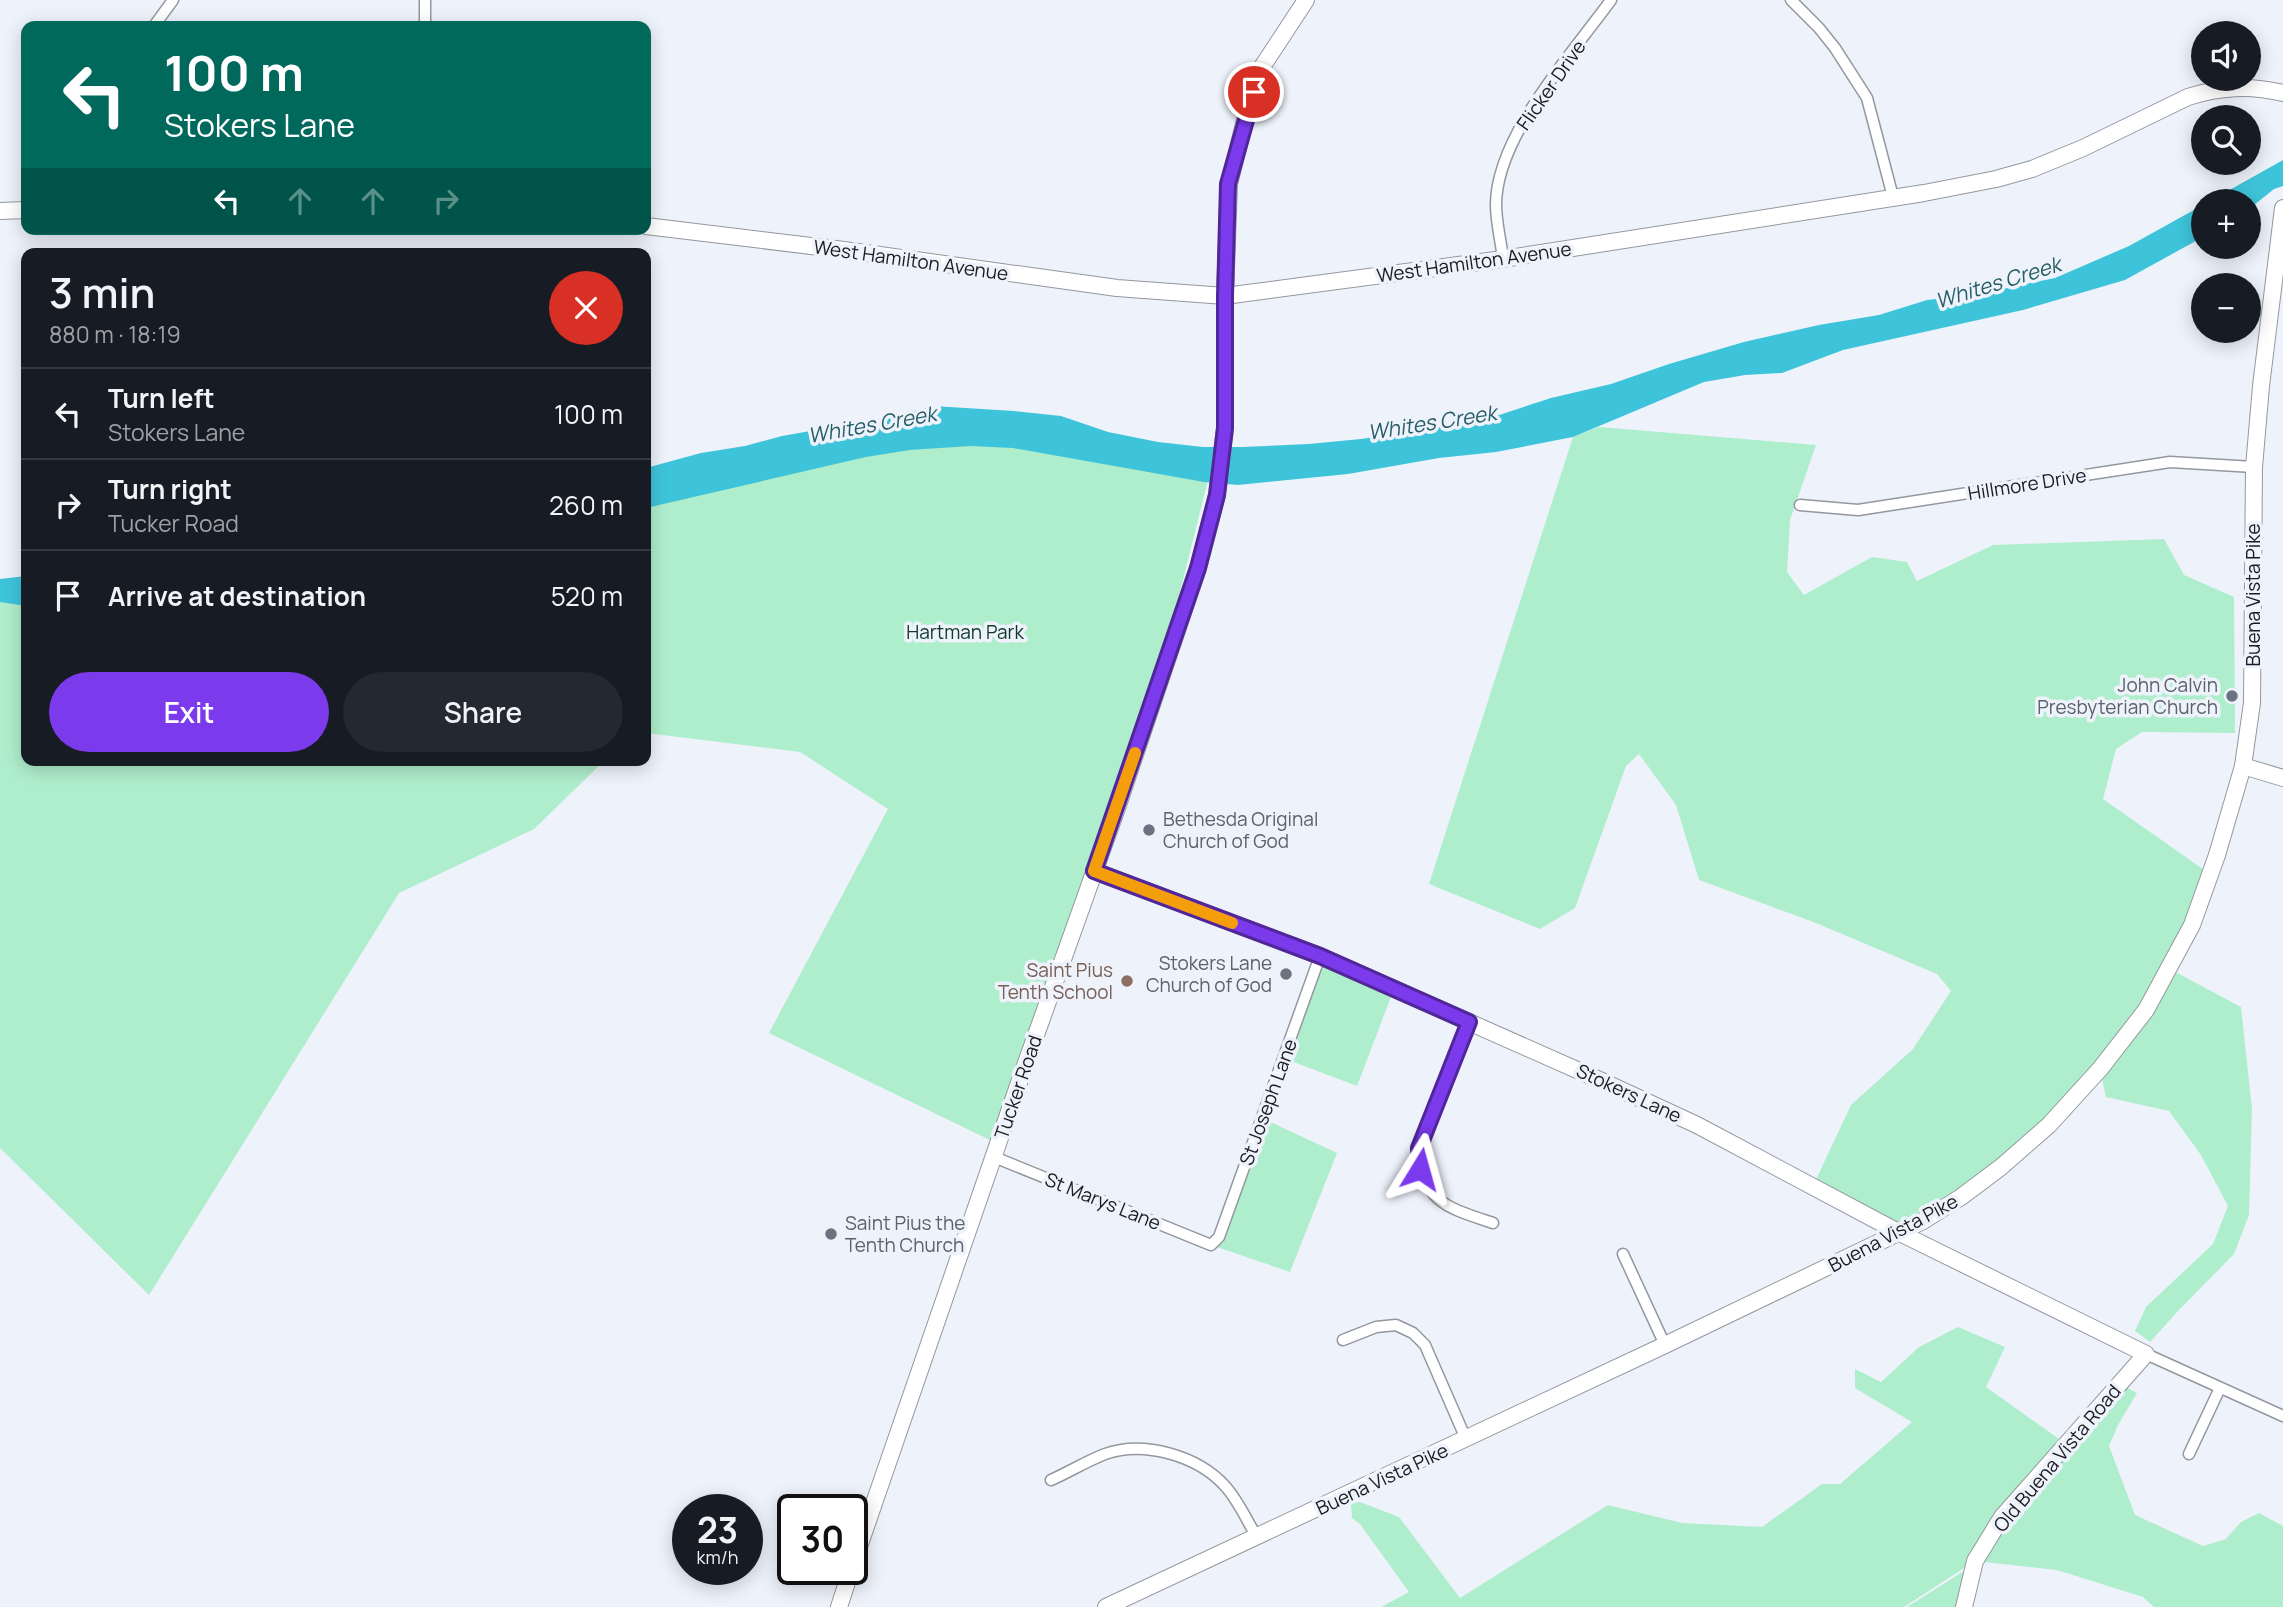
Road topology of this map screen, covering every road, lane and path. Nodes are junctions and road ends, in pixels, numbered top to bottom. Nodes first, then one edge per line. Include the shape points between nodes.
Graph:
1 (173, 0) edge
2 (425, 0) edge
3 (1306, 0) edge
4 (1612, 0) edge
5 (1791, 0) edge
6 (158, 21) edge
7 (425, 21) edge
8 (2283, 93) edge
9 (1893, 197) junction
10 (2283, 208) edge
11 (21, 210) edge
12 (0, 211) edge
13 (651, 227) edge
14 (1503, 258) junction
15 (2278, 295) edge
16 (1225, 296) junction
17 (2254, 467) junction
18 (1800, 505) dead end
19 (2243, 765) junction
20 (2283, 778) edge
21 (1094, 871) junction
22 (1320, 956) junction
23 (1469, 1022) junction
24 (994, 1157) junction
25 (1493, 1223) dead end
26 (1900, 1233) junction
27 (1211, 1245) joint
28 (1623, 1254) dead end
29 (1343, 1340) dead end
30 (1665, 1345) junction
31 (2146, 1354) junction
32 (2221, 1388) junction
33 (2283, 1416) edge
34 (1466, 1439) junction
35 (2189, 1454) dead end
36 (1051, 1480) dead end
37 (868, 1522) edge
38 (1257, 1537) junction
39 (846, 1585) edge
40 (839, 1607) edge
41 (1106, 1607) edge
42 (1964, 1607) edge

1 - 6 street
2 - 7 street
3 - 16 street, Tucker Road via 1262,67 1246,116 1228,184
4 - 14 street, Flicker Drive via 1524,119 1504,158 1496,204
5 - 9 street via 1835,48 1867,98
8 - 9 street, West Hamilton Avenue via 2245,87 2215,89 2032,169
9 - 14 street, West Hamilton Avenue
10 - 15 street, Buena Vista Pike
11 - 12 street
13 - 16 street, West Hamilton Avenue via 1117,288
14 - 16 street, West Hamilton Avenue
15 - 17 street, Buena Vista Pike via 2261,386
16 - 21 street, Tucker Road via 1225,428 1217,495 1198,568
17 - 18 street, Hillmore Drive via 2170,462 1858,510
17 - 19 street, Buena Vista Pike via 2252,703
19 - 20 street
19 - 26 street, Buena Vista Pike via 2192,925 2146,1010 2049,1125 1961,1197
21 - 22 street, Stokers Lane
21 - 24 street, Tucker Road
22 - 23 street, Stokers Lane
22 - 27 street, St Joseph Lane via 1219,1237
23 - 25 street via 1419,1148 1420,1169 1441,1202
23 - 26 street, Stokers Lane via 1697,1125
24 - 27 street, St Marys Lane
24 - 37 street, Tucker Road
26 - 30 street, Buena Vista Pike
26 - 31 street, Stokers Lane
28 - 30 street
29 - 34 street via 1376,1327 1396,1325 1413,1333 1425,1345
30 - 34 street, Buena Vista Pike
31 - 32 street
31 - 42 street, Old Buena Vista Road via 2001,1517 1975,1561
32 - 33 street
32 - 35 street
34 - 38 street, Buena Vista Pike
36 - 38 street via 1105,1454 1150,1449 1208,1471 1226,1487
38 - 41 street, Buena Vista Pike
39 - 40 street, Tucker Road

